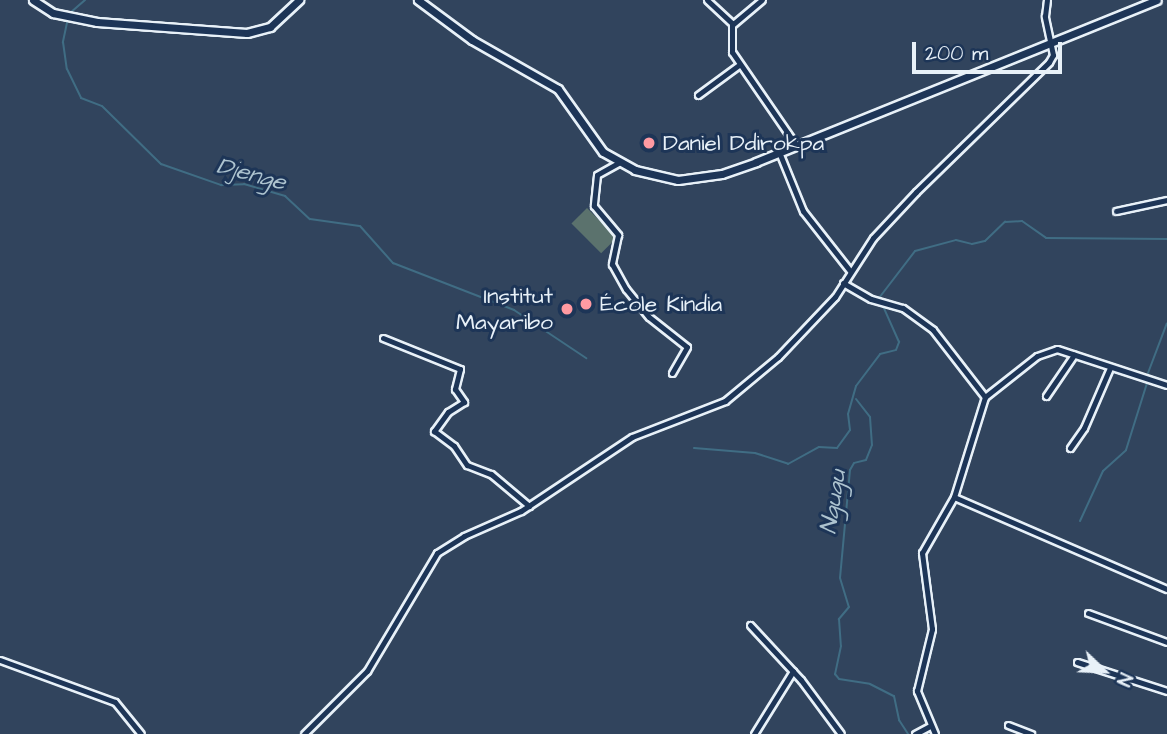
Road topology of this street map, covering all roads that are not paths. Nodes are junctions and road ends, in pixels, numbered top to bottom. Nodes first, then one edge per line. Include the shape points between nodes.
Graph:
1 (33, 0) edge
2 (299, 0) edge
3 (418, 0) edge
4 (707, 0) edge
5 (762, 0) edge
6 (1047, 0) edge
7 (1156, 0) edge
8 (732, 25) junction
9 (1049, 47) junction
10 (740, 64) junction
11 (698, 95) dead end
12 (796, 145) junction
13 (779, 152) junction
14 (620, 162) junction
15 (1167, 200) edge
16 (1116, 211) dead end
17 (850, 271) junction
18 (843, 283) junction
19 (383, 338) dead end
20 (1074, 355) junction
21 (1110, 368) junction
22 (672, 373) dead end
23 (1167, 385) edge
24 (1046, 396) dead end
25 (985, 397) junction
26 (1070, 448) dead end
27 (954, 497) junction
28 (529, 506) junction
29 (1167, 589) edge
30 (1088, 613) dead end
31 (750, 625) dead end
32 (1167, 642) edge
33 (0, 660) edge
34 (1077, 662) dead end
35 (793, 671) junction
36 (1167, 691) edge
37 (1008, 725) dead end
38 (930, 726) junction
39 (141, 734) edge
40 (304, 734) edge
41 (754, 734) edge
42 (841, 734) edge
43 (915, 734) edge
44 (935, 734) edge
45 (1031, 734) edge

1 - 2 main road via 68,17 247,33 270,27
3 - 14 main road via 472,40 558,89 592,139
4 - 8 street
5 - 8 street
6 - 9 street
7 - 9 main road
8 - 10 street via 732,52
9 - 12 main road via 876,110 852,125
9 - 17 street via 1053,55 1049,62 916,192
10 - 11 street
10 - 12 street
12 - 13 main road
13 - 14 main road via 695,179 664,179
13 - 17 street via 803,211
14 - 22 street via 597,175 594,206 618,235 612,264 626,289 649,317 687,347
15 - 16 street
17 - 18 street
18 - 25 street via 871,299 892,303 943,338
18 - 28 street via 778,357 725,401 632,437
19 - 28 street via 460,369 455,389 464,402 448,412 434,431 467,465 491,474
20 - 21 street
20 - 24 street
20 - 25 street via 1047,350
21 - 23 street
21 - 26 street via 1084,428
25 - 27 street
27 - 29 street
27 - 38 street via 922,553 932,629 918,691
28 - 40 street via 437,553 367,671
30 - 32 street
31 - 35 street
33 - 39 street via 115,702
34 - 36 street
35 - 41 street
35 - 42 street
37 - 45 street
38 - 43 street
38 - 44 street

